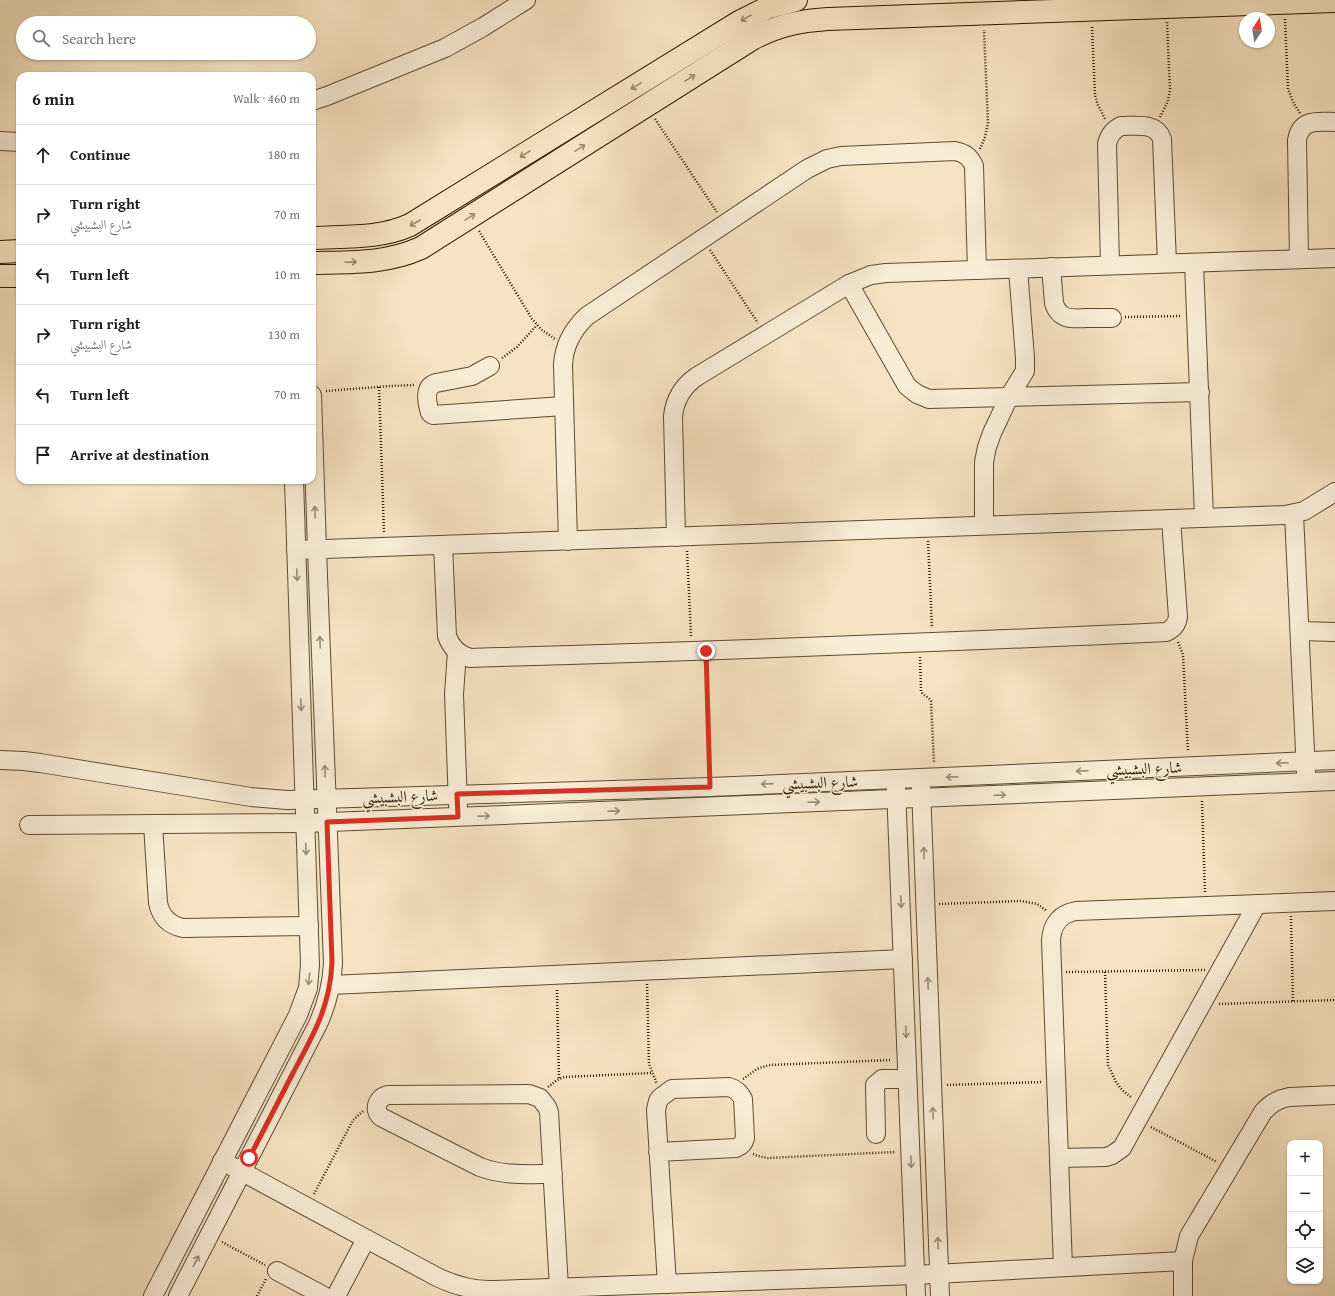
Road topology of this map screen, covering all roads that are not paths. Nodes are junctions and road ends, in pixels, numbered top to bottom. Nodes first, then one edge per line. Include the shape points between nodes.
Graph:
1 (796, 0) edge
2 (1335, 1) edge
3 (519, 2) edge
4 (316, 100) edge
5 (1335, 122) edge
6 (0, 141) edge
7 (16, 142) edge
8 (316, 238) edge
9 (16, 251) edge
10 (0, 252) edge
11 (1335, 258) edge
12 (1299, 259) junction
13 (316, 263) edge
14 (1167, 263) junction
15 (1194, 263) junction
16 (1110, 265) junction
17 (1051, 268) junction
18 (1018, 269) junction
19 (977, 270) junction
20 (0, 276) edge
21 (16, 276) edge
22 (849, 284) junction
23 (1112, 318) road end
24 (490, 366) road end
25 (1200, 392) junction
26 (316, 394) edge
27 (1009, 397) junction
28 (564, 406) junction
29 (294, 484) edge
30 (1335, 492) edge
31 (1294, 514) junction
32 (1204, 518) junction
33 (1171, 519) junction
34 (984, 526) junction
35 (681, 537) junction
36 (568, 541) junction
37 (443, 545) junction
38 (296, 550) junction
39 (317, 550) junction
40 (1300, 631) junction
41 (1335, 632) edge
42 (457, 652) junction
43 (0, 760) edge
44 (1335, 760) edge
45 (1306, 762) junction
46 (927, 778) junction
47 (896, 779) junction
48 (1335, 781) edge
49 (1306, 782) junction
50 (457, 794) junction
51 (326, 798) junction
52 (921, 798) junction
53 (305, 799) junction
54 (897, 799) junction
55 (458, 817) junction
56 (327, 822) junction
57 (306, 823) junction
58 (153, 824) junction
59 (29, 825) dead end
60 (1335, 901) edge
61 (1257, 904) junction
62 (309, 926) junction
63 (903, 959) junction
64 (331, 985) junction
65 (907, 1079) junction
66 (1335, 1095) edge
67 (876, 1134) dead end
68 (658, 1152) junction
69 (1059, 1158) junction
70 (222, 1161) junction
71 (242, 1172) junction
72 (553, 1174) junction
73 (366, 1239) junction
74 (1183, 1260) junction
75 (1063, 1267) junction
76 (274, 1269) road end
77 (940, 1274) junction
78 (915, 1275) junction
79 (667, 1284) junction
80 (559, 1288) junction
81 (707, 1289) edge
82 (455, 1291) edge
83 (153, 1296) edge
84 (178, 1296) edge
85 (324, 1296) edge
86 (336, 1296) edge
87 (916, 1296) edge
88 (940, 1296) edge
89 (1183, 1296) edge

1 -> 8 main road via 754,13 410,226 386,234
13 -> 2 main road via 375,261 421,248 752,39 794,22
3 - 4 street via 445,48
5 - 12 street via 1311,122 1300,130 1297,140
6 - 7 street
9 - 10 main road
11 - 12 street
12 - 15 street
14 - 15 street
14 - 16 street
14 - 16 street via 1162,139 1159,132 1150,126 1121,126 1110,134 1107,144
15 - 25 street
16 - 17 street
17 - 18 street
17 - 23 street via 1054,303 1060,314 1071,319
18 - 19 street
18 - 27 street via 1025,370
19 - 22 street via 878,274 863,277
19 - 28 street via 974,172 972,161 965,154 955,151 841,156 827,159 806,169 587,316 575,328 563,358
20 - 21 main road
22 - 27 street via 907,386 912,390 929,398
22 - 35 street via 696,377 682,389 674,406 673,416
24 - 28 street via 472,376 433,384 427,393 429,412 433,415
25 - 27 street
25 - 32 street
39 -> 26 street
27 - 34 street via 992,433 984,462
28 - 36 street
29 - 38 street
30 - 31 street via 1304,511
31 - 32 street
31 - 40 street
32 - 33 street
33 - 34 street
33 - 42 street via 1178,621 1166,632 926,643 470,658
34 - 35 street
35 - 36 street
36 - 37 street
37 - 39 street
37 - 42 street via 447,636
38 - 39 street
38 -> 53 street
51 -> 39 street
40 - 41 street
40 - 45 street
42 - 50 street via 454,694
43 - 53 street, شارع البشبيشي via 40,763 251,797
44 - 45 street, شارع البشبيشي
45 -> 46 street, شارع البشبيشي
45 - 49 street
46 - 47 street, شارع البشبيشي
46 - 52 street
47 -> 50 street, شارع البشبيشي
47 - 54 street
48 - 49 street, شارع البشبيشي
52 -> 49 street, شارع البشبيشي
50 - 51 street, شارع البشبيشي
50 - 55 street
51 - 53 street, شارع البشبيشي
51 - 56 street
52 - 54 street, شارع البشبيشي
77 -> 52 street
53 - 57 street
55 -> 54 street, شارع البشبيشي
54 -> 63 street
55 - 56 street, شارع البشبيشي
56 - 57 street, شارع البشبيشي
56 - 64 street
57 - 58 street, شارع البشبيشي
57 -> 62 street
58 - 59 street, شارع البشبيشي
58 - 62 street via 158,903 161,914 170,923 183,928
60 - 61 street
61 - 69 street via 1122,1148 1106,1157
61 - 69 street via 1076,911 1058,921 1052,933 1052,972
62 -> 70 street via 310,965 304,1002
63 - 64 street
63 -> 65 street
64 - 71 street via 318,1024
65 - 67 street via 882,1079 875,1085
65 -> 78 street
66 - 74 street via 1289,1097 1277,1100 1263,1112 1193,1228
68 - 68 street via 656,1110 658,1101 664,1094 672,1089 729,1087 740,1094 743,1099 745,1138 742,1144 736,1148
68 - 79 street
69 - 75 street
70 - 71 street
70 - 83 street
71 - 73 street
84 -> 71 street
72 - 72 street via 549,1112 540,1098 529,1094 388,1095 379,1099 376,1107 381,1117 480,1167 508,1174
72 - 80 street
73 - 82 street via 437,1277
73 - 86 street
74 - 75 street
74 - 89 street
75 - 77 street
76 - 85 street
77 - 78 street
77 - 88 street
78 - 81 street
78 - 87 street
79 - 80 street
79 - 81 street
80 - 82 street

